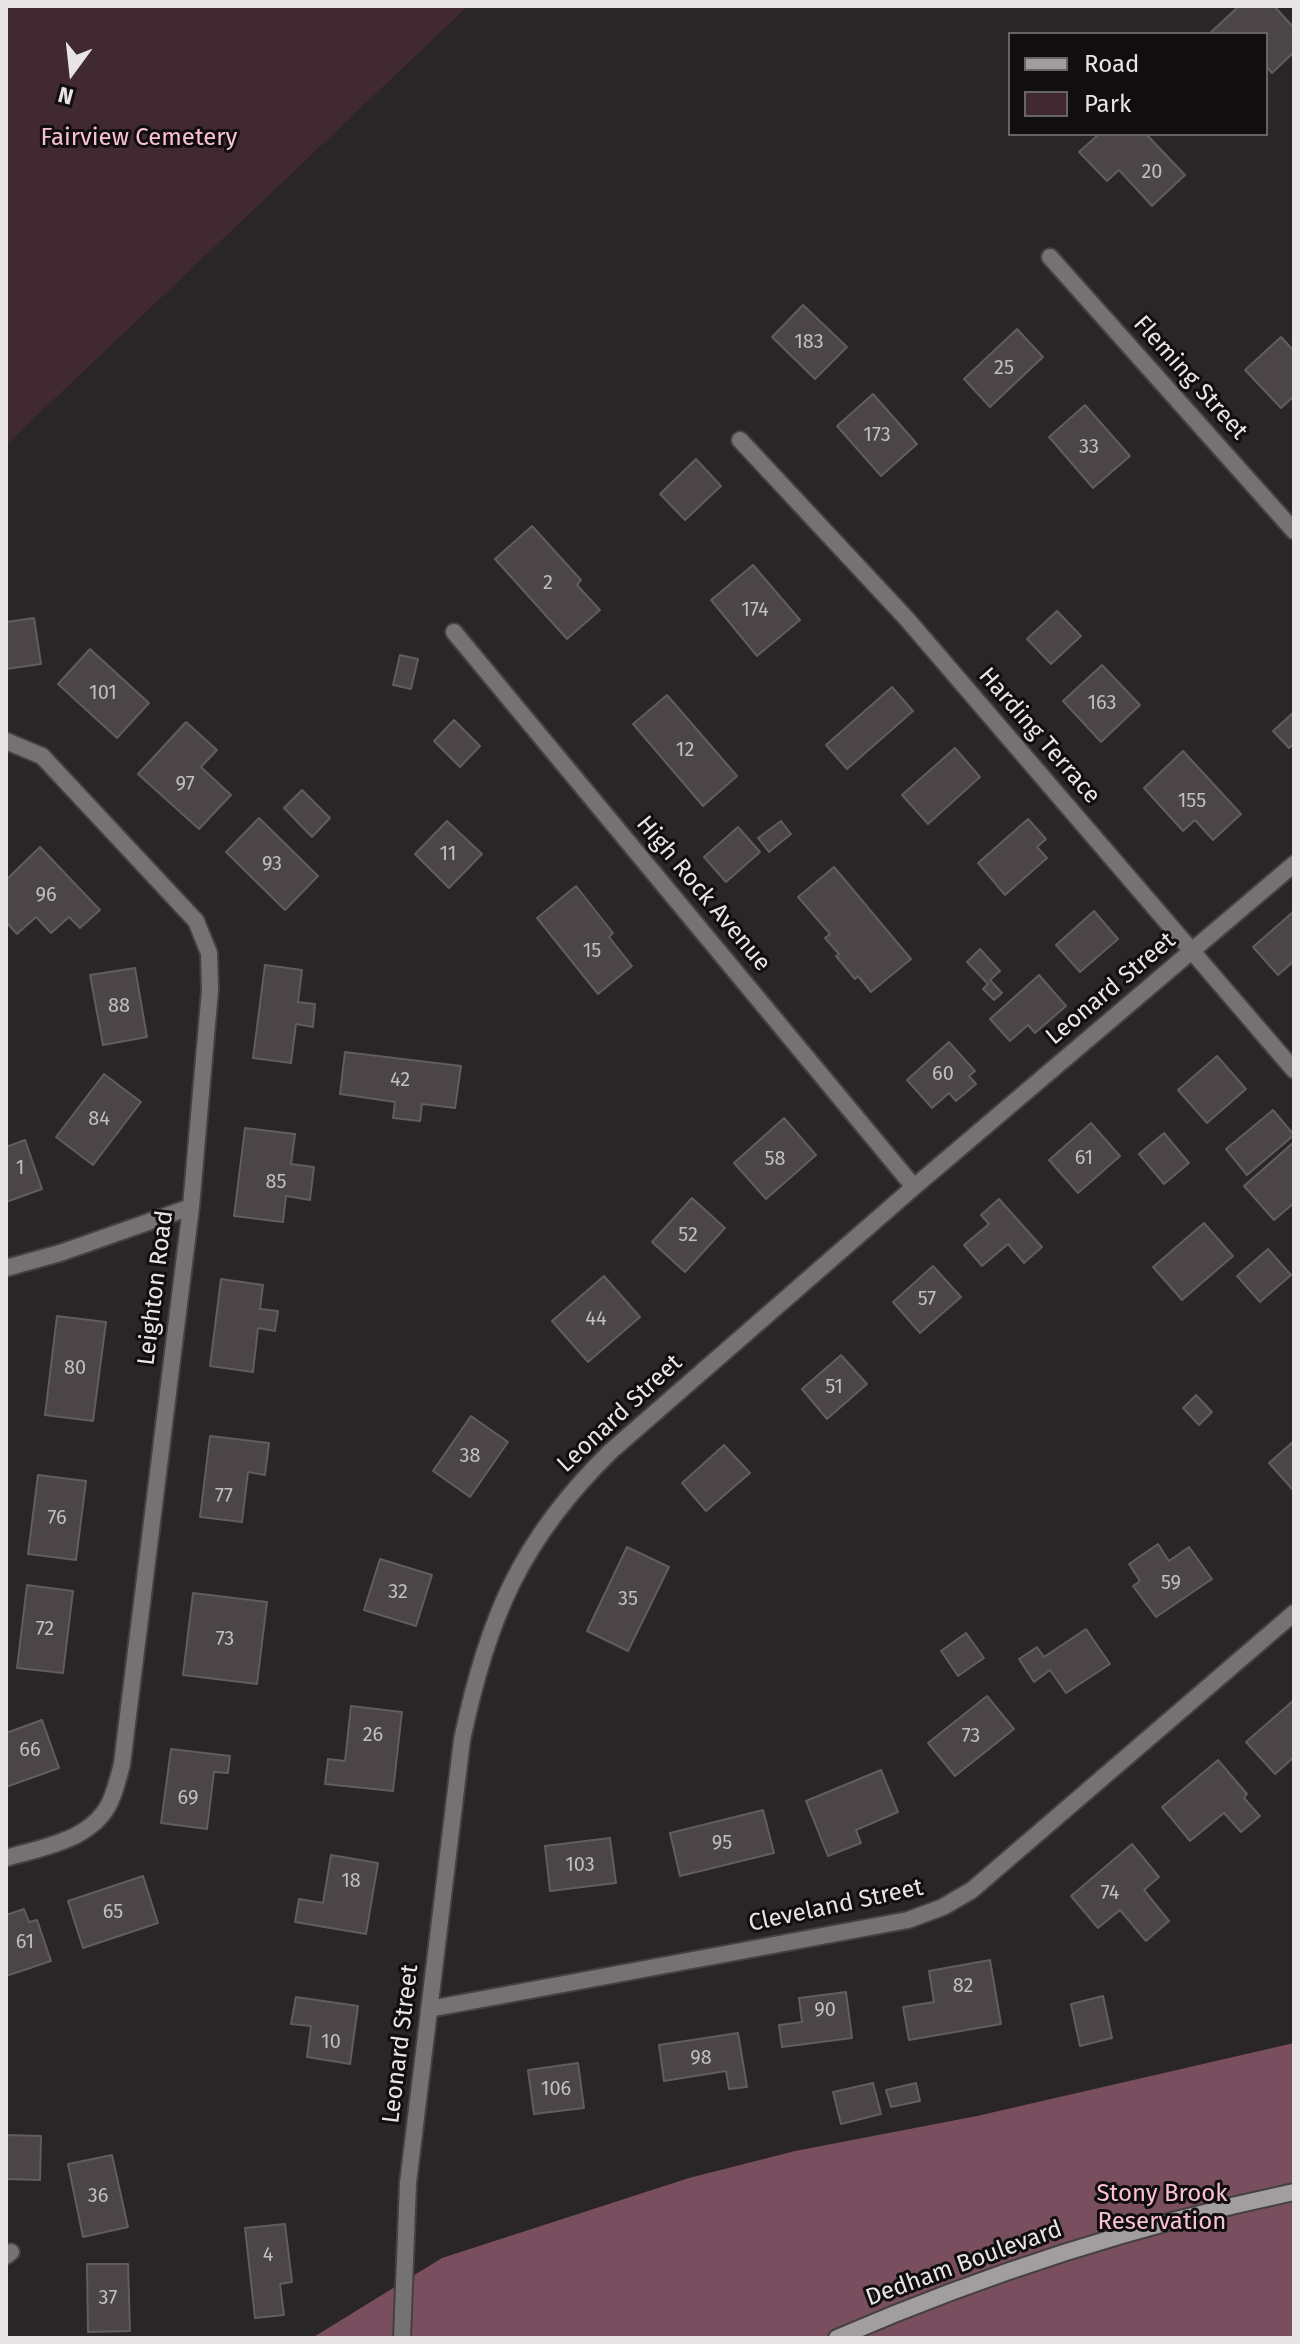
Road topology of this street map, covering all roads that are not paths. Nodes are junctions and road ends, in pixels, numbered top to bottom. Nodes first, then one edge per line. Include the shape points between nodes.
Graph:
1 (1050, 257) dead end
2 (740, 440) dead end
3 (1294, 531) edge
4 (454, 632) dead end
5 (6, 741) edge
6 (1294, 864) edge
7 (1193, 952) junction
8 (1294, 1070) edge
9 (914, 1187) junction
10 (191, 1207) junction
11 (6, 1268) edge
12 (1294, 1613) edge
13 (6, 1858) edge
14 (429, 2009) junction
15 (1294, 2192) edge
16 (402, 2338) edge
17 (837, 2338) edge

1 - 3 street, Fleming Street
2 - 7 street, Harding Terrace via 906,618
4 - 9 street, High Rock Avenue
5 - 10 street, Leighton Road via 42,756 196,921 209,953
6 - 7 street, Leonard Street
7 - 8 street, Harding Terrace
7 - 9 street, Leonard Street
9 - 14 street, Leonard Street via 611,1451 573,1488 539,1534 512,1581 474,1682
10 - 11 street
10 - 13 street, Leighton Road via 122,1764 111,1802 92,1826 65,1841
12 - 14 street, Cleveland Street via 972,1890 943,1907 908,1920
14 - 16 street, Leonard Street via 408,2183
15 - 17 main road, Dedham Boulevard via 1068,2250

